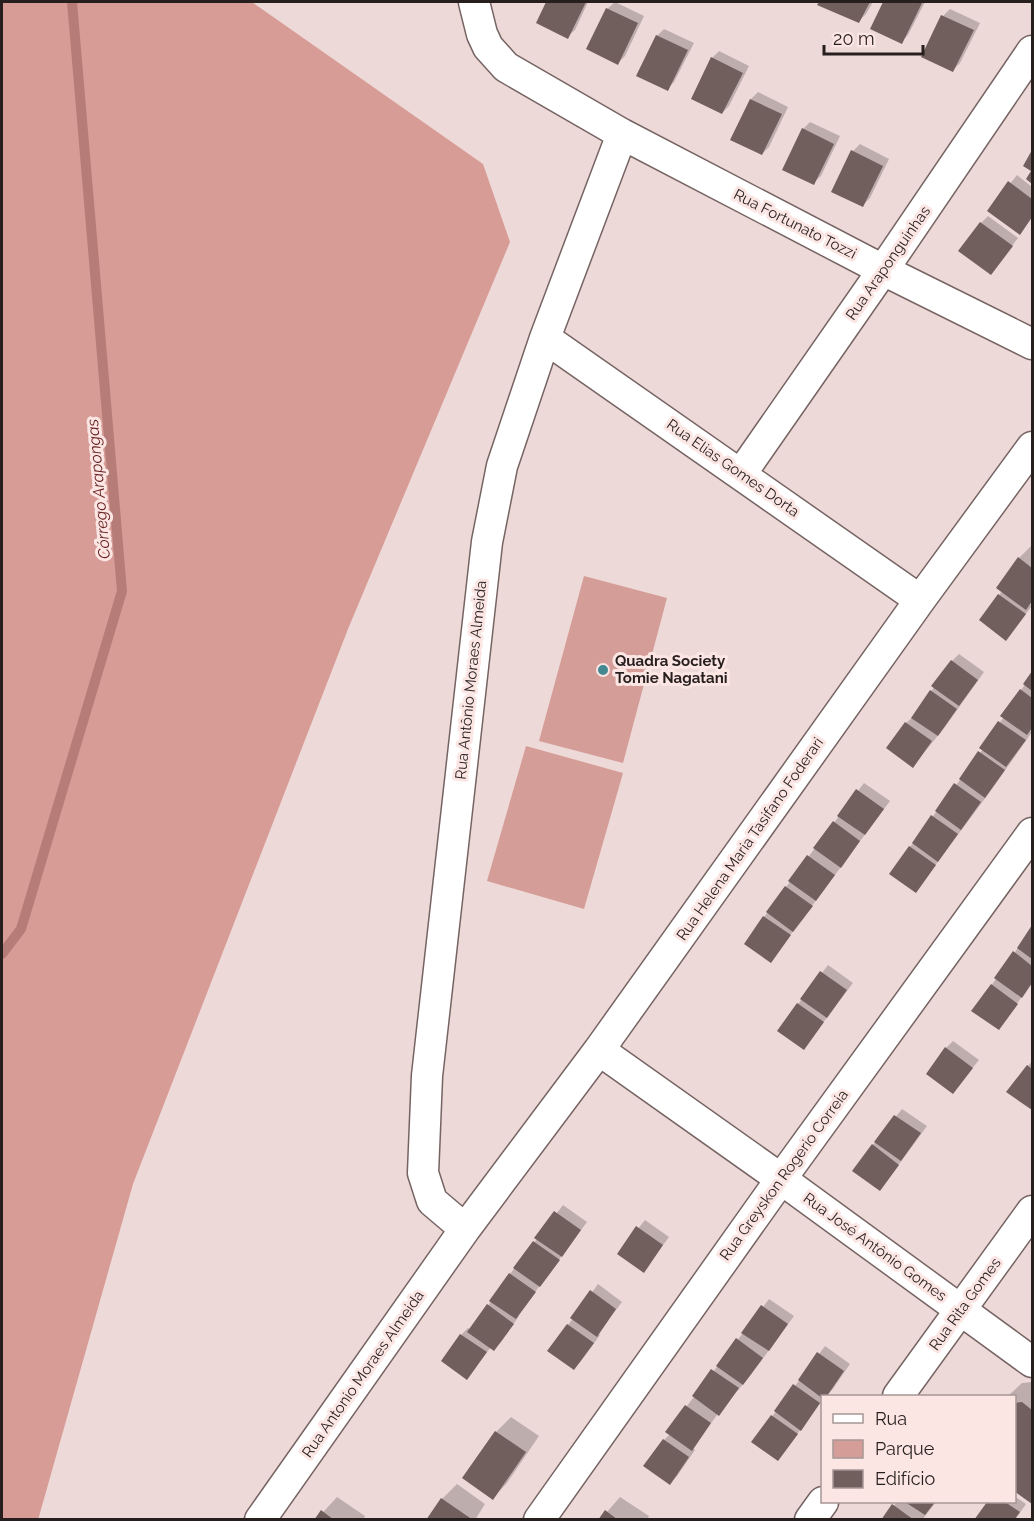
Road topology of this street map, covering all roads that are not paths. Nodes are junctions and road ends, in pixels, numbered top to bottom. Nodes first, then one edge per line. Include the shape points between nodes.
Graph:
1 (474, 2) edge
2 (1032, 51) edge
3 (622, 134) junction
4 (883, 270) junction
5 (545, 338) junction
6 (1032, 344) edge
7 (1032, 447) edge
8 (741, 474) junction
9 (920, 600) junction
10 (1032, 833) edge
11 (599, 1050) junction
12 (781, 1179) junction
13 (1032, 1211) edge
14 (465, 1229) junction
15 (961, 1310) junction
16 (1032, 1362) edge
17 (899, 1395) edge
18 (822, 1503) edge
19 (260, 1520) edge
20 (539, 1520) edge
21 (810, 1520) edge

1 - 3 street via 485,40 506,68
2 - 4 street, Rua Araponguinhas
3 - 4 street, Rua Fortunato Tozzi
3 - 5 street, Rua Antônio Moraes Almeida
4 - 6 street, Rua Fortunato Tozzi
4 - 8 street, Rua Araponguinhas
5 - 8 street, Rua Elias Gomes Dorta
5 - 14 street, Rua Antônio Moraes Almeida via 502,466 487,542 427,1076 423,1173 432,1201
7 - 9 street, Rua Helena Maria Tasifano Foderari
8 - 9 street, Rua Elias Gomes Dorta
9 - 11 street, Rua Helena Maria Tasifano Foderari
10 - 12 street, Rua Greyskon Rogerio Correia
11 - 12 street, Rua José Antônio Gomes
11 - 14 street, Rua Helena Maria Tasifano Foderari
12 - 15 street, Rua José Antônio Gomes
12 - 20 street, Rua Greyskon Rogerio Correia
13 - 15 street, Rua Rita Gomes
14 - 19 street, Rua Antonio Moraes Almeida
15 - 16 street, Rua José Antônio Gomes
15 - 17 street, Rua Rita Gomes
18 - 21 street

